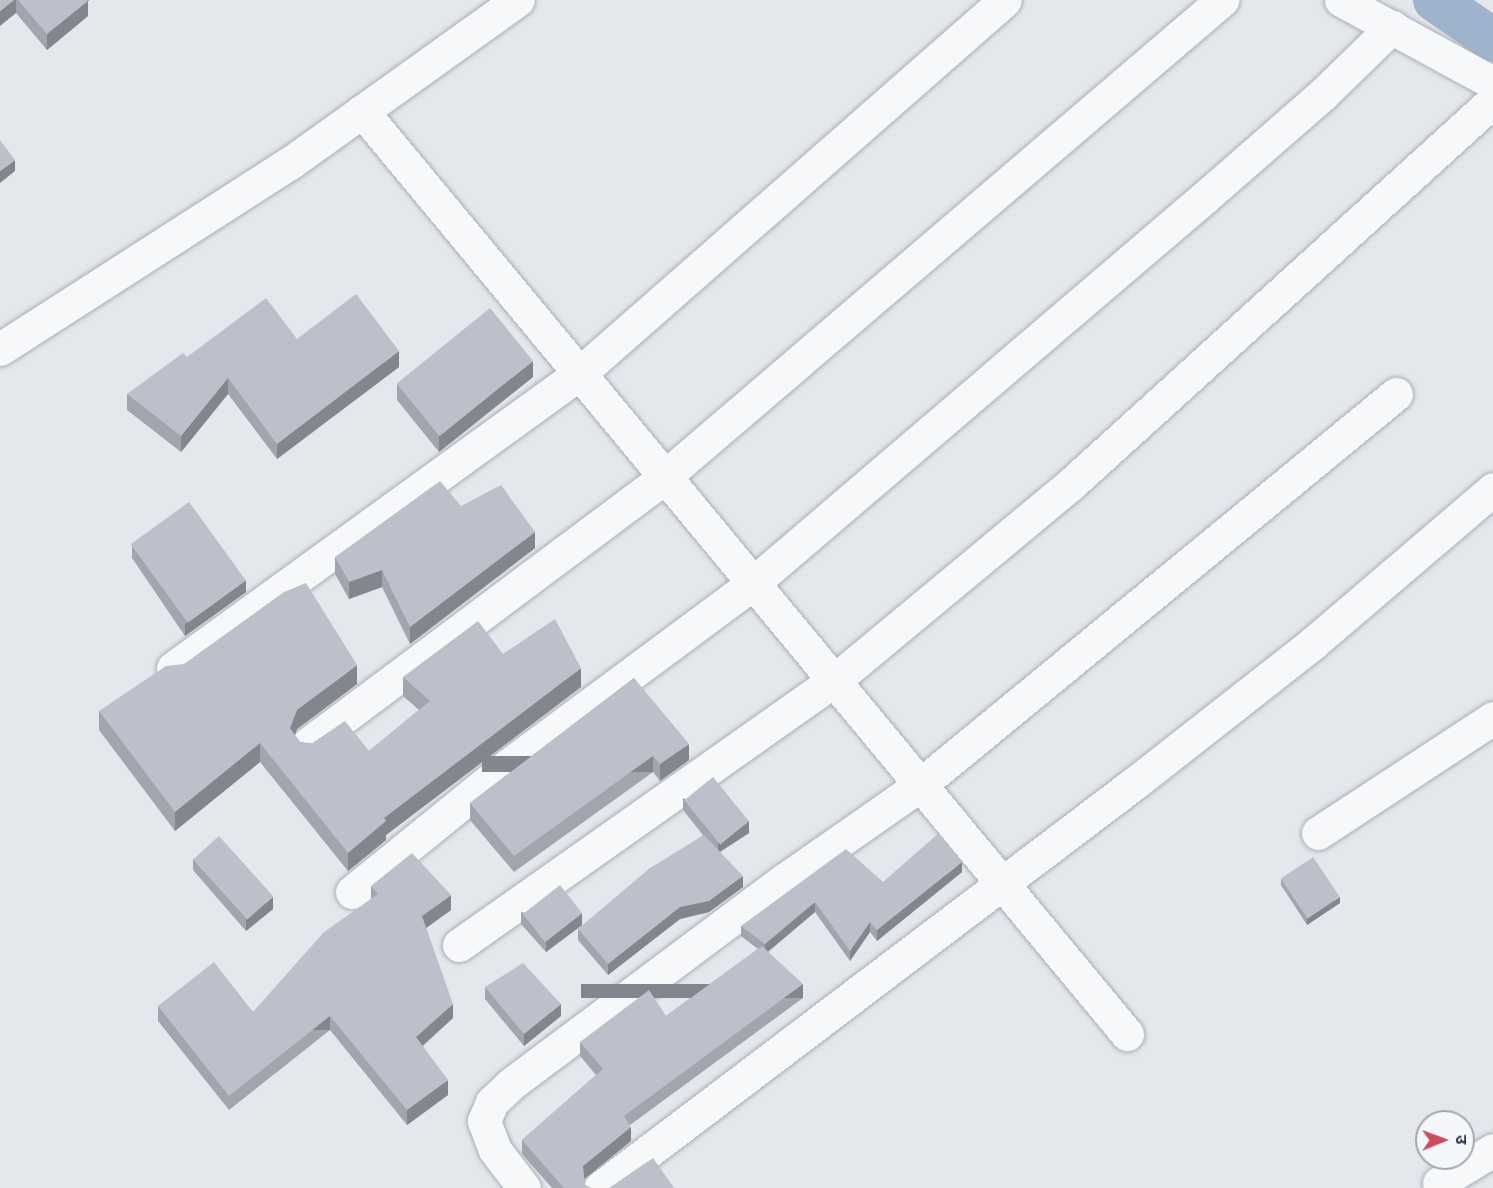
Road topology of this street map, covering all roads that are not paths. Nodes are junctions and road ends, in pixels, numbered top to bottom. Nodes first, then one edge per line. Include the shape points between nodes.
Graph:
1 (518, 0) edge
2 (1005, 0) edge
3 (1222, 0) edge
4 (1341, 0) edge
5 (1392, 27) junction
6 (1493, 83) edge
7 (1493, 101) edge
8 (362, 111) junction
9 (0, 350) edge
10 (580, 373) junction
11 (1396, 394) dead end
12 (663, 478) junction
13 (1493, 489) edge
14 (752, 584) junction
15 (174, 668) edge
16 (836, 680) junction
17 (1493, 717) edge
18 (308, 744) edge
19 (920, 784) junction
20 (1318, 833) dead end
21 (999, 883) junction
22 (351, 892) dead end
23 (459, 945) dead end
24 (1127, 1034) dead end
25 (1493, 1150) edge
26 (1439, 1183) dead end
27 (524, 1188) edge
28 (600, 1188) edge

1 - 8 street
2 - 10 street
3 - 12 street
4 - 5 street
5 - 6 street
5 - 14 street via 1322,95 1214,189
7 - 16 street via 1071,484
8 - 9 street via 290,163
8 - 10 street
10 - 12 street
10 - 15 street
11 - 19 street
12 - 14 street
12 - 18 street
13 - 21 street via 1313,643
14 - 16 street
14 - 22 street via 507,766
16 - 19 street
16 - 23 street
17 - 20 street
19 - 21 street
19 - 27 street via 784,880 492,1102 484,1122 486,1135
21 - 24 street
21 - 28 street
25 - 26 street

